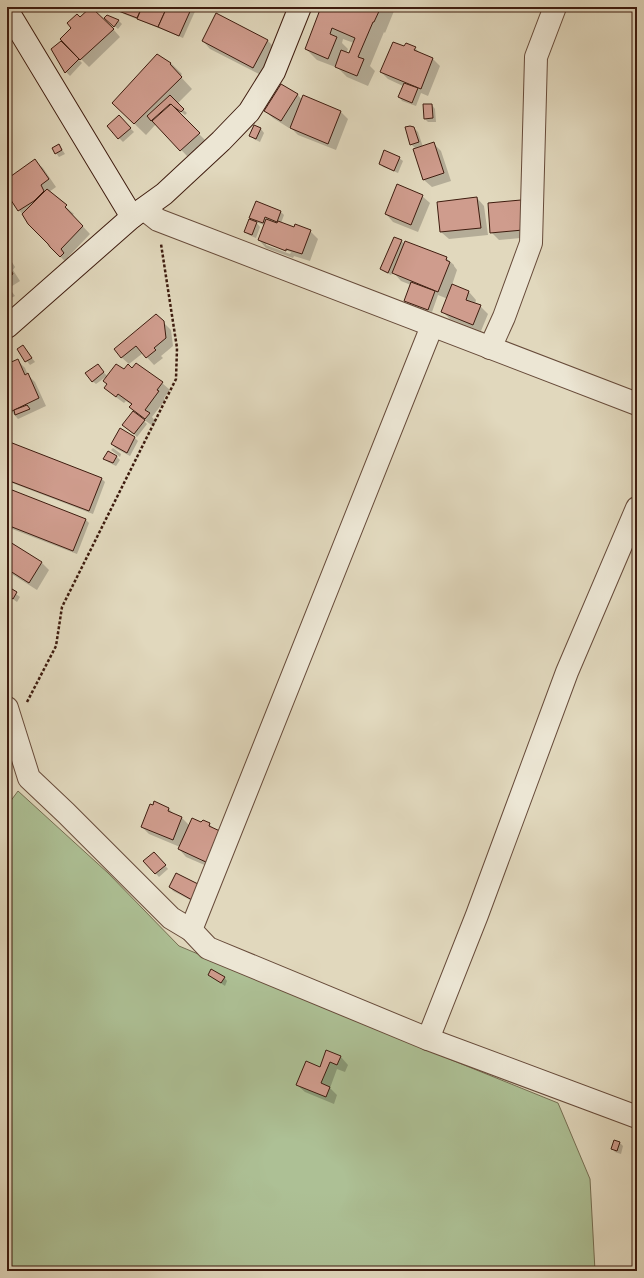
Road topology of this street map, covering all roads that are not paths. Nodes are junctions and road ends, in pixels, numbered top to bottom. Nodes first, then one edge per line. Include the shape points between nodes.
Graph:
1 (300, 7) edge
2 (555, 7) edge
3 (7, 10) edge
4 (144, 215) junction
5 (432, 326) junction
6 (7, 327) edge
7 (490, 348) junction
8 (637, 404) edge
9 (637, 508) edge
10 (7, 708) edge
11 (191, 930) junction
12 (428, 1038) junction
13 (637, 1117) edge

1 - 4 street via 274,72 249,112
2 - 7 street via 536,56 531,243
3 - 4 street
4 - 5 street
4 - 6 street
5 - 7 street
5 - 11 street
7 - 8 street
9 - 12 street via 567,672 478,915
10 - 11 street via 29,778 171,918
11 - 12 street via 208,948
12 - 13 street

